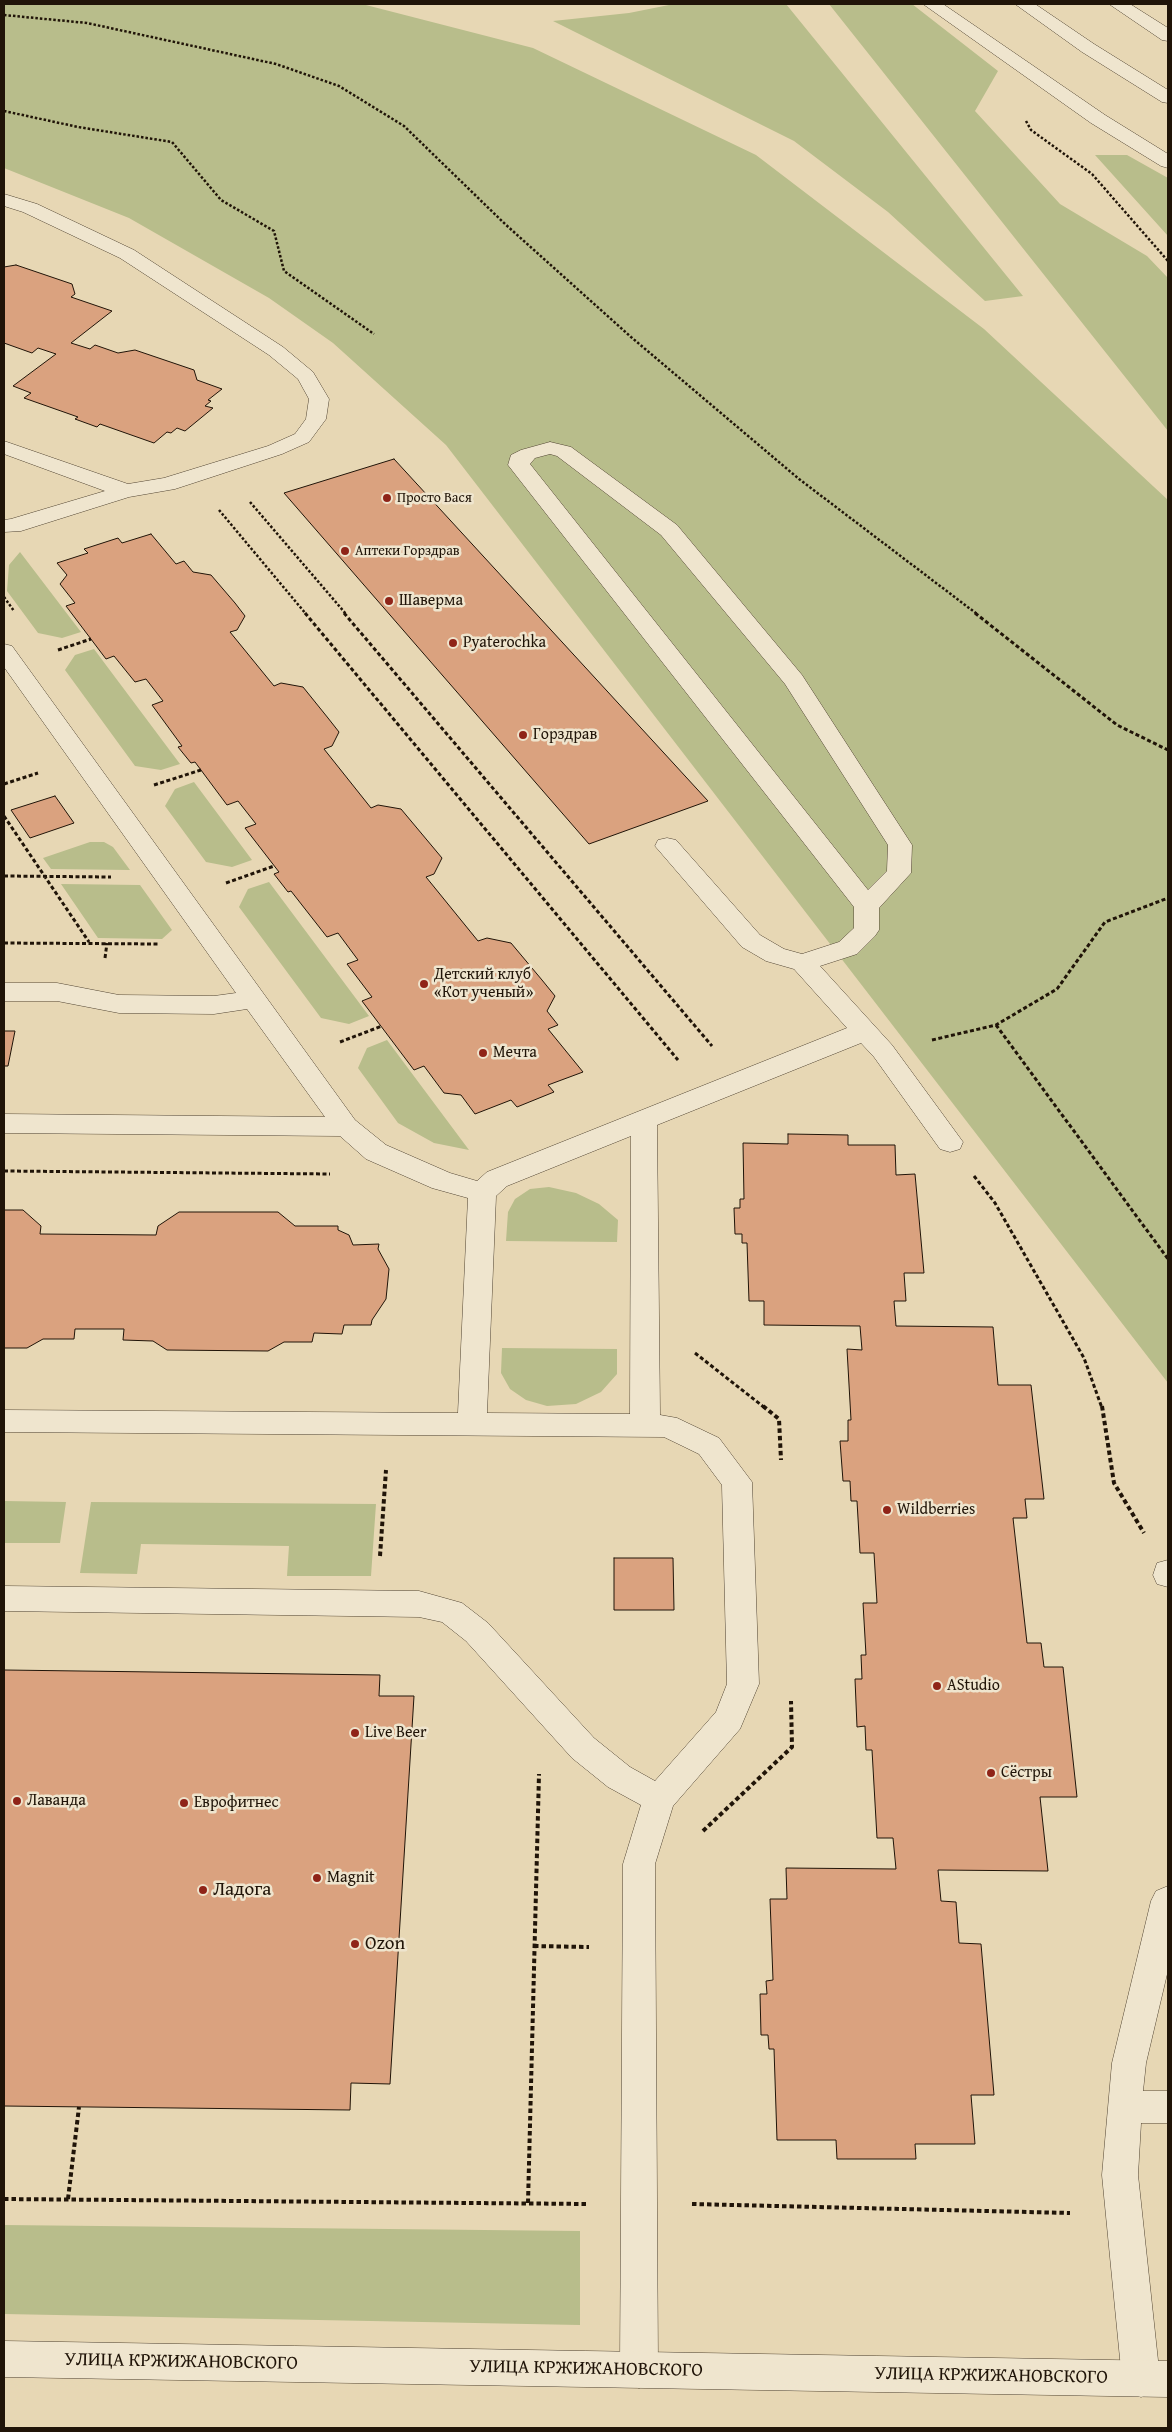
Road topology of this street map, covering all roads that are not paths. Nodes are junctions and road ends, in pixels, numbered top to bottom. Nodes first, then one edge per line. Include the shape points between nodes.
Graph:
1 (932, 4) edge
2 (1024, 4) edge
3 (1118, 4) edge
4 (1168, 36) edge
5 (1168, 98) edge
6 (1168, 162) edge
7 (4, 200) edge
8 (4, 447) edge
9 (126, 492) junction
10 (4, 526) edge
11 (4, 651) edge
12 (667, 846) dead end
13 (867, 906) junction
14 (803, 963) junction
15 (4, 992) edge
16 (254, 999) junction
17 (865, 1031) junction
18 (644, 1120) junction
19 (4, 1124) edge
20 (346, 1127) junction
21 (950, 1142) road end
22 (482, 1192) junction
23 (4, 1421) edge
24 (472, 1425) junction
25 (645, 1426) junction
26 (4, 1599) edge
27 (659, 1798) junction
28 (1168, 1901) edge
29 (1124, 2107) junction
30 (1168, 2107) edge
31 (4, 2359) edge
32 (639, 2370) junction
33 (1155, 2379) edge

1 - 6 street via 1032,74
2 - 5 street
3 - 4 street
7 - 9 street via 30,208 127,254 276,351 306,376 319,399 316,419 302,438 275,450 167,484
8 - 9 street
9 - 10 street
11 - 16 street
12 - 14 street via 751,940 775,955
13 - 13 street via 899,873 900,845 794,680 669,530 564,451 550,448 518,460 519,466
13 - 14 street via 866,930 848,948
14 - 17 street
15 - 16 street via 57,992 119,1004 214,1005
16 - 20 street
17 - 18 street
17 - 21 street
18 - 22 street via 498,1179
18 - 25 street
19 - 20 street
20 - 22 street via 376,1152 442,1181
22 - 24 street
23 - 24 street
24 - 25 street
25 - 27 street via 667,1426 709,1446 737,1482 743,1684 730,1720
26 - 27 street via 419,1604 451,1612 477,1632 582,1748 619,1776
27 - 32 street via 639,1864
28 - 29 street via 1129,2063
29 - 30 street
29 - 33 street via 1120,2175 1124,2214
31 - 32 street, УЛИЦА КРЖИЖАНОВСКОГО
32 - 33 street, УЛИЦА КРЖИЖАНОВСКОГО

